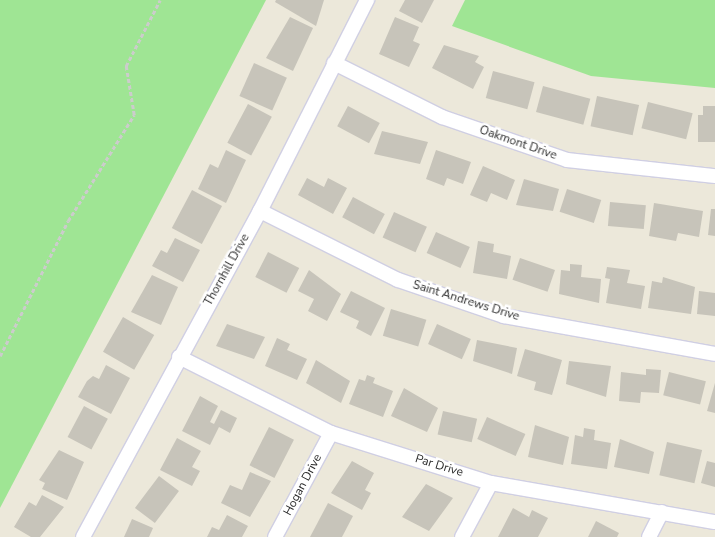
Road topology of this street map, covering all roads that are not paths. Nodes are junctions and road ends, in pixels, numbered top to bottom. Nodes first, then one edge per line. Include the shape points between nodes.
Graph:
1 (367, 0) edge
2 (334, 63) junction
3 (715, 176) edge
4 (260, 211) junction
5 (715, 354) edge
6 (179, 357) junction
7 (331, 433) junction
8 (491, 483) junction
9 (662, 512) junction
10 (715, 522) edge
11 (83, 537) edge
12 (275, 537) edge
13 (462, 537) edge
14 (648, 537) edge

1 - 2 street, Thornhill Drive
2 - 3 street, Oakmont Drive via 442,117 567,160
2 - 4 street, Thornhill Drive
4 - 5 street, Saint Andrews Drive via 398,280 504,316
4 - 6 street, Thornhill Drive
6 - 7 street, Par Drive
6 - 11 street, Thornhill Drive
7 - 8 street, Par Drive
7 - 12 street, Hogan Drive
8 - 9 street, Par Drive
8 - 13 street
9 - 10 street, Par Drive
9 - 14 street

